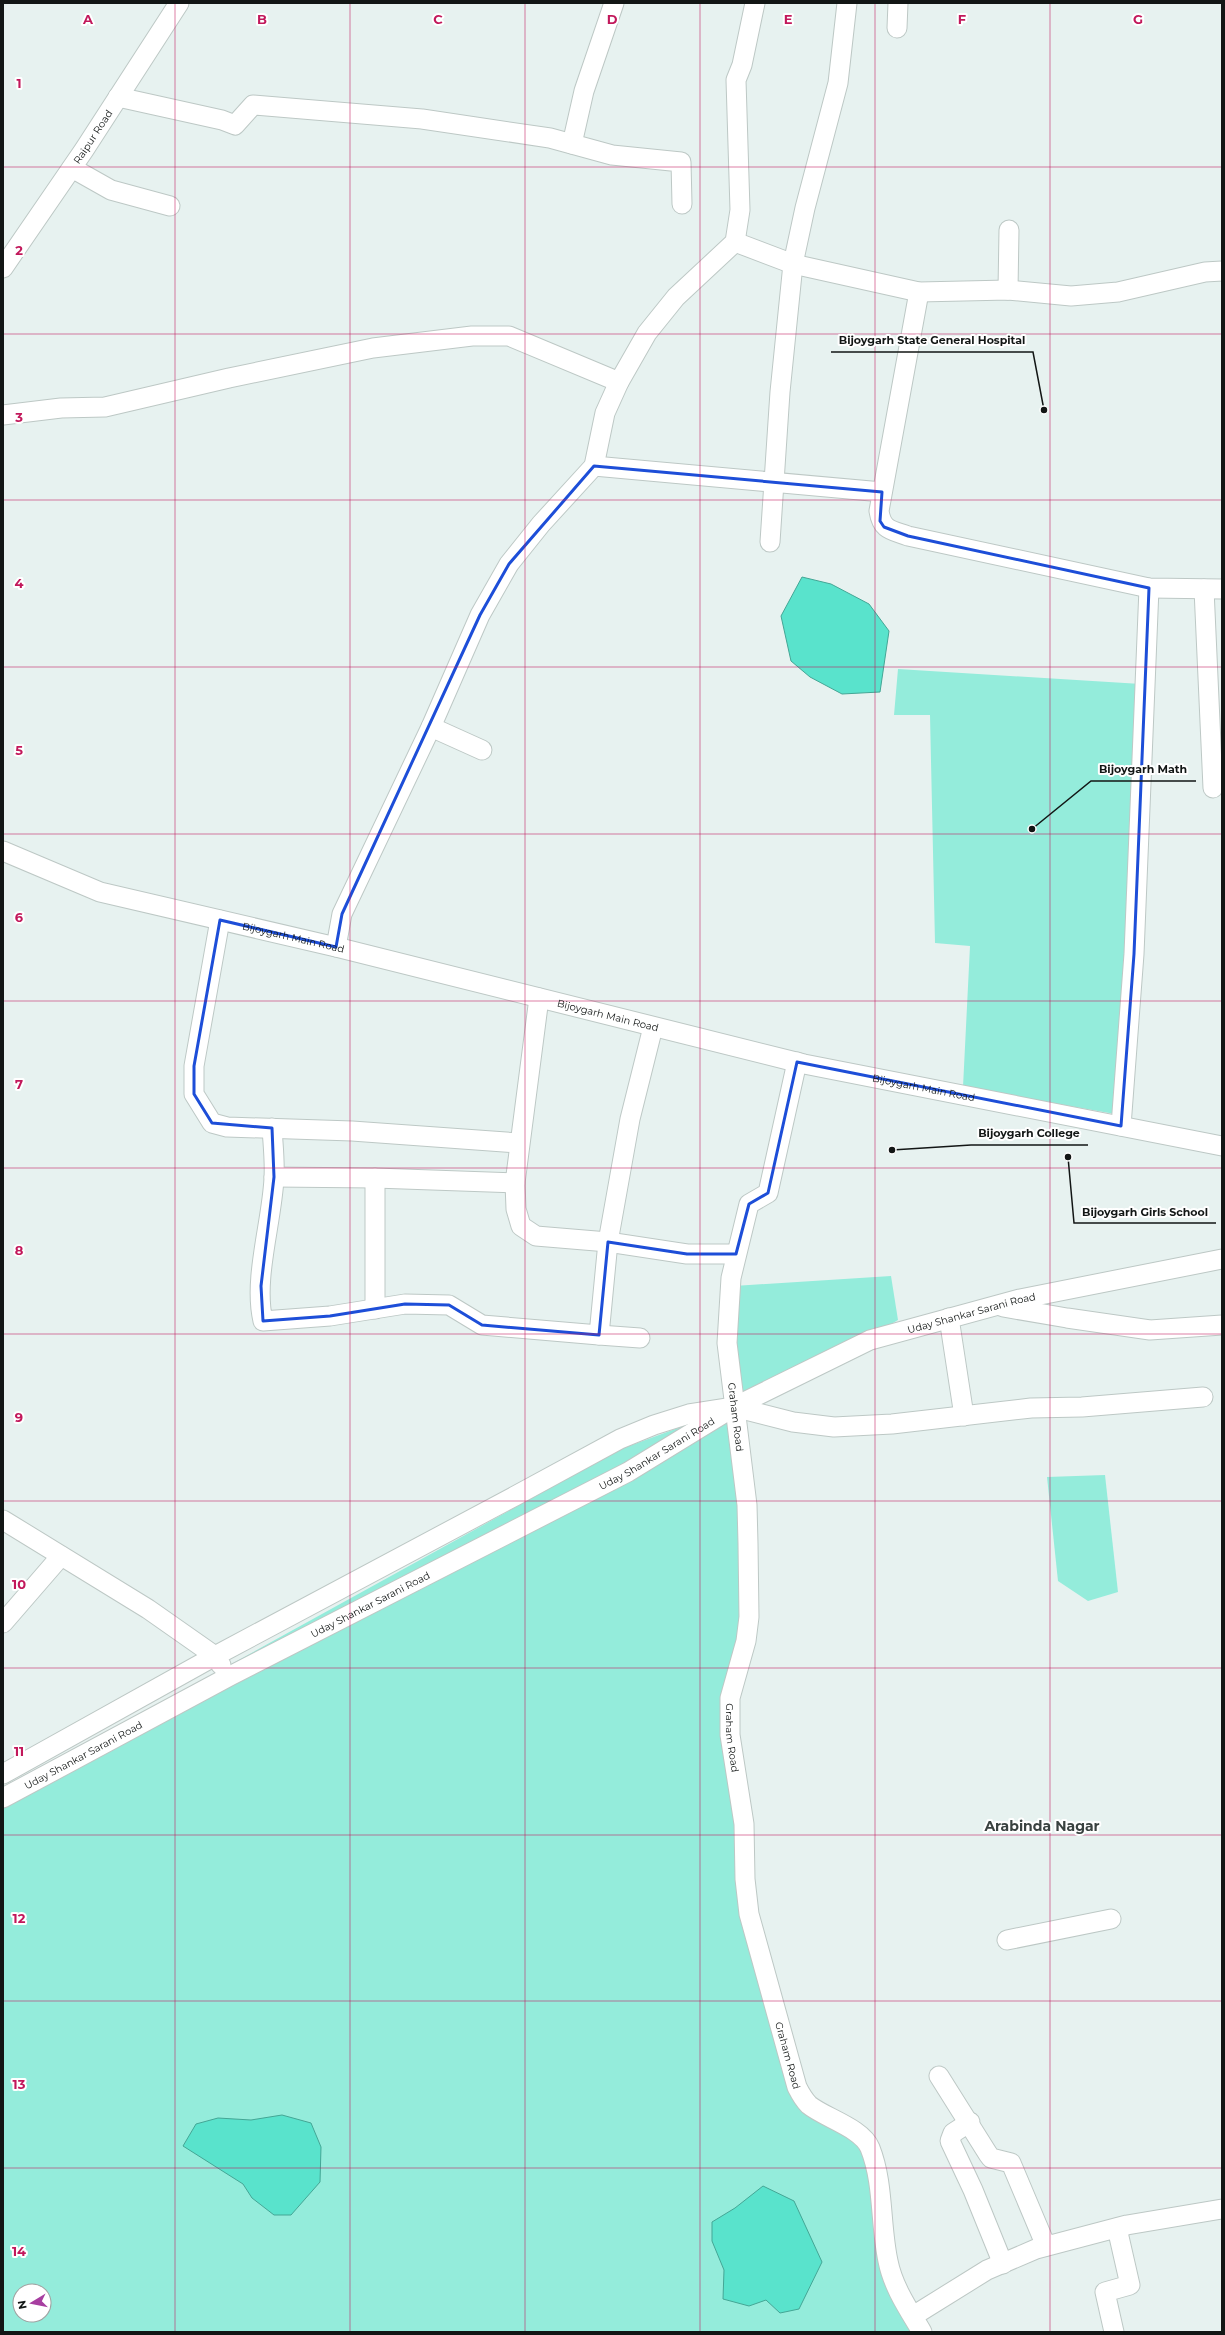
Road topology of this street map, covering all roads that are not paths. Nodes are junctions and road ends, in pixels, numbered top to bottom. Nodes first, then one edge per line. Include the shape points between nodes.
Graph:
1 (179, 3) edge
2 (614, 3) edge
3 (755, 3) edge
4 (847, 3) edge
5 (898, 3) edge
6 (897, 28) dead end
7 (118, 97) junction
8 (572, 144) junction
9 (72, 168) junction
10 (682, 204) dead end
11 (170, 206) dead end
12 (1009, 230) dead end
13 (735, 242) junction
14 (794, 264) junction
15 (3, 268) edge
16 (1222, 271) edge
17 (1008, 290) junction
18 (920, 292) junction
19 (619, 382) junction
20 (3, 415) edge
21 (594, 466) junction
22 (774, 483) junction
23 (882, 492) junction
24 (770, 542) dead end
25 (1149, 588) junction
26 (1213, 589) edge
27 (430, 727) junction
28 (482, 750) dead end
29 (1212, 788) dead end
30 (3, 851) edge
31 (220, 920) junction
32 (336, 947) junction
33 (539, 998) junction
34 (653, 1027) junction
35 (798, 1062) junction
36 (1121, 1126) junction
37 (272, 1128) junction
38 (519, 1142) junction
39 (1222, 1146) edge
40 (274, 1178) junction
41 (375, 1178) junction
42 (514, 1183) junction
43 (608, 1242) junction
44 (736, 1254) junction
45 (1222, 1259) edge
46 (996, 1306) junction
47 (375, 1309) junction
48 (949, 1318) junction
49 (1222, 1325) edge
50 (599, 1335) junction
51 (640, 1338) dead end
52 (1203, 1397) dead end
53 (734, 1407) junction
54 (964, 1416) junction
55 (4, 1522) edge
56 (61, 1556) junction
57 (3, 1623) edge
58 (215, 1656) junction
59 (230, 1676) junction
60 (3, 1774) edge
61 (3, 1798) edge
62 (1112, 1919) dead end
63 (1007, 1940) dead end
64 (938, 2076) dead end
65 (970, 2122) junction
66 (1222, 2209) edge
67 (1117, 2228) junction
68 (1046, 2246) junction
69 (1003, 2264) junction
70 (918, 2324) edge
71 (1114, 2332) edge

1 - 7 street, Raipur Road
2 - 8 street via 584,91
3 - 13 street via 742,65 736,80 740,210
4 - 14 street via 838,83 805,208
5 - 6 street
7 - 8 street via 234,124 253,105 422,119 550,138
7 - 9 street, Raipur Road
8 - 10 street via 612,155 681,162
9 - 11 street via 111,190
9 - 15 street, Raipur Road
12 - 17 street
13 - 14 street
13 - 19 street via 676,297 647,333
14 - 18 street
14 - 22 street via 780,392
16 - 17 street via 1205,272 1118,292 1071,296
17 - 18 street
18 - 23 street
19 - 20 street via 509,336 472,336 373,348 105,407 40,409
19 - 21 street via 604,413
21 - 22 street
21 - 27 street via 541,524 509,564 480,615
22 - 23 street
22 - 24 street
23 - 25 street via 880,521 884,527 908,536
25 - 26 street
25 - 36 street via 1134,954
26 - 29 street
27 - 28 street
27 - 32 street via 342,914
30 - 31 street, Bijoygarh Main Road via 100,892
31 - 32 street, Bijoygarh Main Road
31 - 37 street via 194,1066 194,1094 212,1123 227,1127
32 - 33 street, Bijoygarh Main Road
33 - 34 street, Bijoygarh Main Road
33 - 38 street
34 - 35 street, Bijoygarh Main Road
34 - 43 street via 630,1119
35 - 36 street, Bijoygarh Main Road
35 - 44 street, Graham Road via 768,1193 749,1204
36 - 39 street, Bijoygarh Main Road
37 - 38 street via 352,1130
37 - 40 street
38 - 42 street
40 - 41 street
40 - 47 street via 261,1286 263,1321 330,1316
41 - 42 street
41 - 47 street
42 - 43 street via 516,1209 521,1226 536,1236
43 - 44 street via 687,1254
43 - 50 street
44 - 53 street, Graham Road via 730,1278 727,1343
45 - 46 street, Uday Shankar Sarani Road
46 - 48 street, Uday Shankar Sarani Road
46 - 49 street via 1150,1330
47 - 50 street via 405,1304 449,1305 482,1325
48 - 53 street, Uday Shankar Sarani Road via 870,1340
48 - 54 street
50 - 51 street
52 - 54 street via 1082,1407 1031,1408
53 - 54 street via 793,1422 834,1427
53 - 58 street, Uday Shankar Sarani Road via 682,1416 620,1439
53 - 59 street, Uday Shankar Sarani Road via 628,1472
53 - 70 street, Graham Road via 747,1505 749,1617 746,1641 730,1698 730,1735 744,1824 745,1879 749,1914 797,2087 808,2104 851,2128 869,2146 879,2186 888,2261 894,2283
55 - 56 street
56 - 57 street
56 - 58 street via 148,1609
58 - 59 street
58 - 60 street, Uday Shankar Sarani Road
59 - 61 street, Uday Shankar Sarani Road
62 - 63 street
64 - 65 street
65 - 68 street via 991,2158 1011,2163
65 - 69 street via 953,2133 950,2140
66 - 67 street
67 - 68 street
67 - 71 street via 1130,2285 1105,2292
68 - 69 street
69 - 70 street via 987,2270

